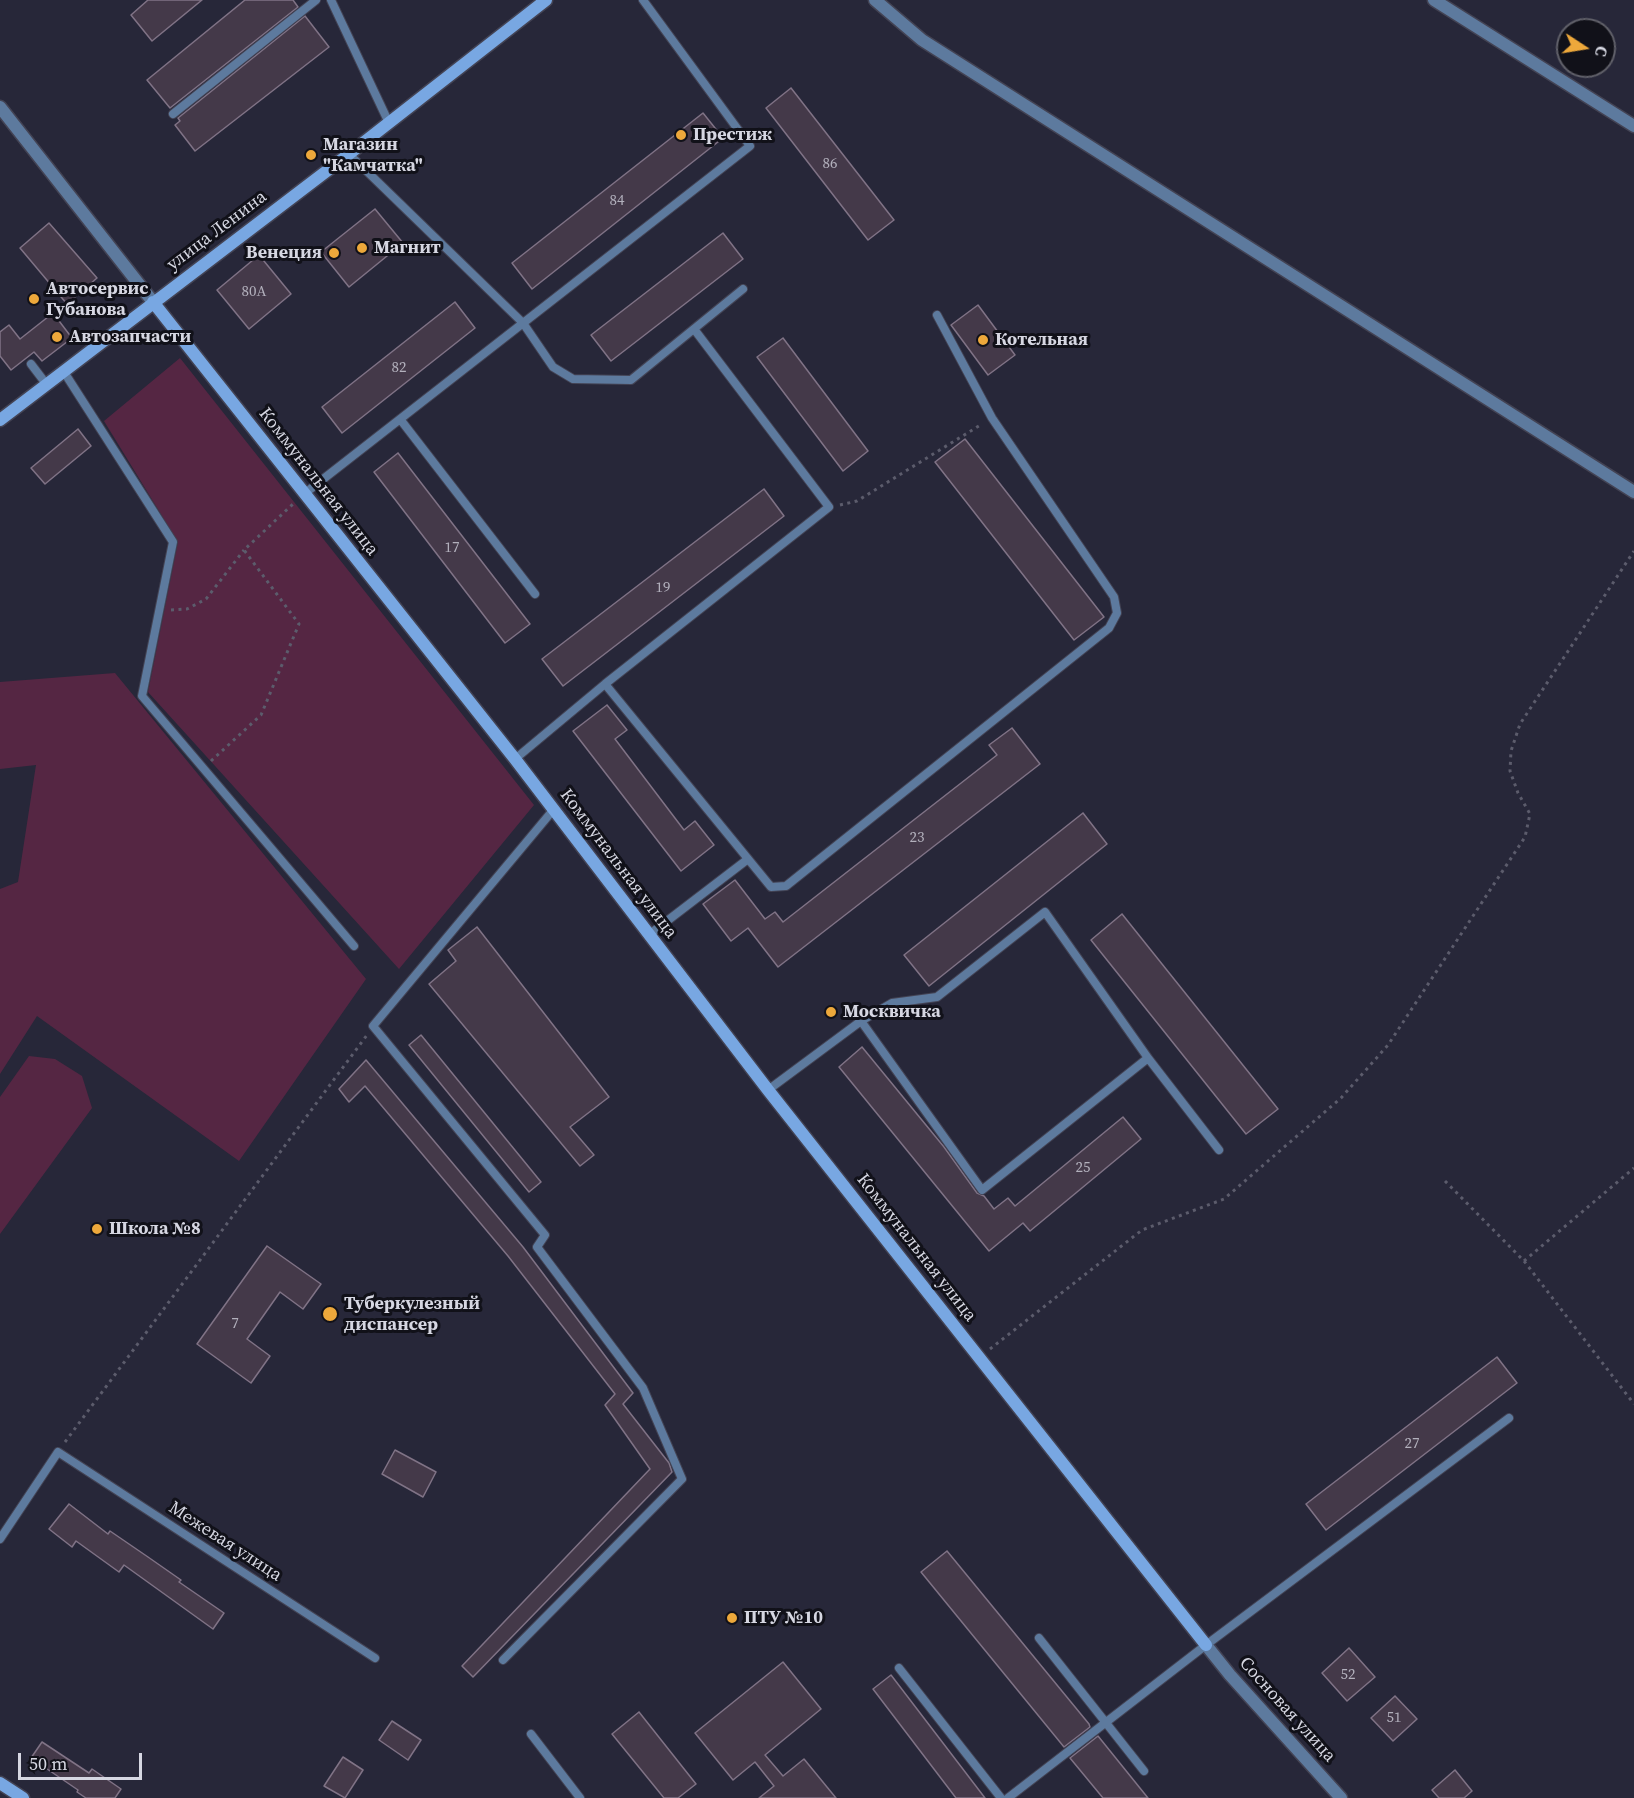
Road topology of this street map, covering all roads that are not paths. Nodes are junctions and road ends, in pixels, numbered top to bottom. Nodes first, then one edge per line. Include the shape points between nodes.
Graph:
1 (316, 0) edge
2 (331, 0) edge
3 (546, 0) edge
4 (643, 0) edge
5 (875, 0) edge
6 (1434, 0) edge
7 (0, 107) edge
8 (173, 114) dead end
9 (389, 123) junction
10 (1634, 126) edge
11 (349, 154) junction
12 (743, 289) dead end
13 (153, 302) junction
14 (938, 315) dead end
15 (523, 323) junction
16 (694, 329) junction
17 (31, 364) dead end
18 (64, 372) junction
19 (47, 385) junction
20 (400, 419) junction
21 (0, 420) edge
22 (1634, 492) edge
23 (303, 494) junction
24 (535, 594) dead end
25 (605, 684) junction
26 (515, 759) junction
27 (554, 809) junction
28 (748, 859) junction
29 (650, 934) junction
30 (354, 946) dead end
31 (861, 1021) junction
32 (1148, 1058) junction
33 (768, 1090) junction
34 (1219, 1150) dead end
35 (1509, 1418) dead end
36 (0, 1539) edge
37 (1039, 1638) dead end
38 (1206, 1645) junction
39 (375, 1658) dead end
40 (503, 1660) dead end
41 (899, 1668) dead end
42 (1106, 1723) junction
43 (531, 1734) dead end
44 (1144, 1771) dead end
45 (0, 1783) edge
46 (22, 1798) edge
47 (580, 1798) edge
48 (1001, 1798) edge
49 (1008, 1798) edge
50 (1341, 1798) edge

1 - 8 lane
2 - 9 lane
3 - 9 street, улица Ленина
4 - 15 lane via 750,146
5 - 22 street via 922,40
6 - 10 street
7 - 13 street, Коммунальная улица
9 - 11 street, улица Ленина
11 - 13 street, улица Ленина
11 - 15 lane
12 - 16 lane
13 - 18 street, улица Ленина
13 - 23 street, Коммунальная улица
14 - 28 lane via 992,418 1114,597 1117,613 1109,628 786,886 771,887
15 - 16 lane via 553,367 573,379 631,380
15 - 20 lane
16 - 25 lane via 829,507
17 - 19 lane
18 - 19 street, улица Ленина
18 - 30 lane via 173,542 142,696
19 - 21 street, улица Ленина
20 - 23 lane
20 - 24 lane
23 - 26 street, Коммунальная улица
25 - 26 lane
25 - 28 lane
26 - 27 street, Коммунальная улица
27 - 29 street, Коммунальная улица
27 - 40 lane via 373,1026 544,1235 537,1247 643,1388 682,1479
28 - 29 lane
29 - 33 street, Коммунальная улица
31 - 32 lane via 892,1003 937,997 1045,912
31 - 32 lane via 982,1190
31 - 33 lane
32 - 34 lane
33 - 38 street, Коммунальная улица
35 - 38 lane
36 - 39 lane, Межевая улица via 58,1452
37 - 42 lane
38 - 42 lane
38 - 50 street, Сосновая улица
41 - 48 lane
42 - 44 lane
42 - 49 lane
43 - 47 lane
45 - 46 street

